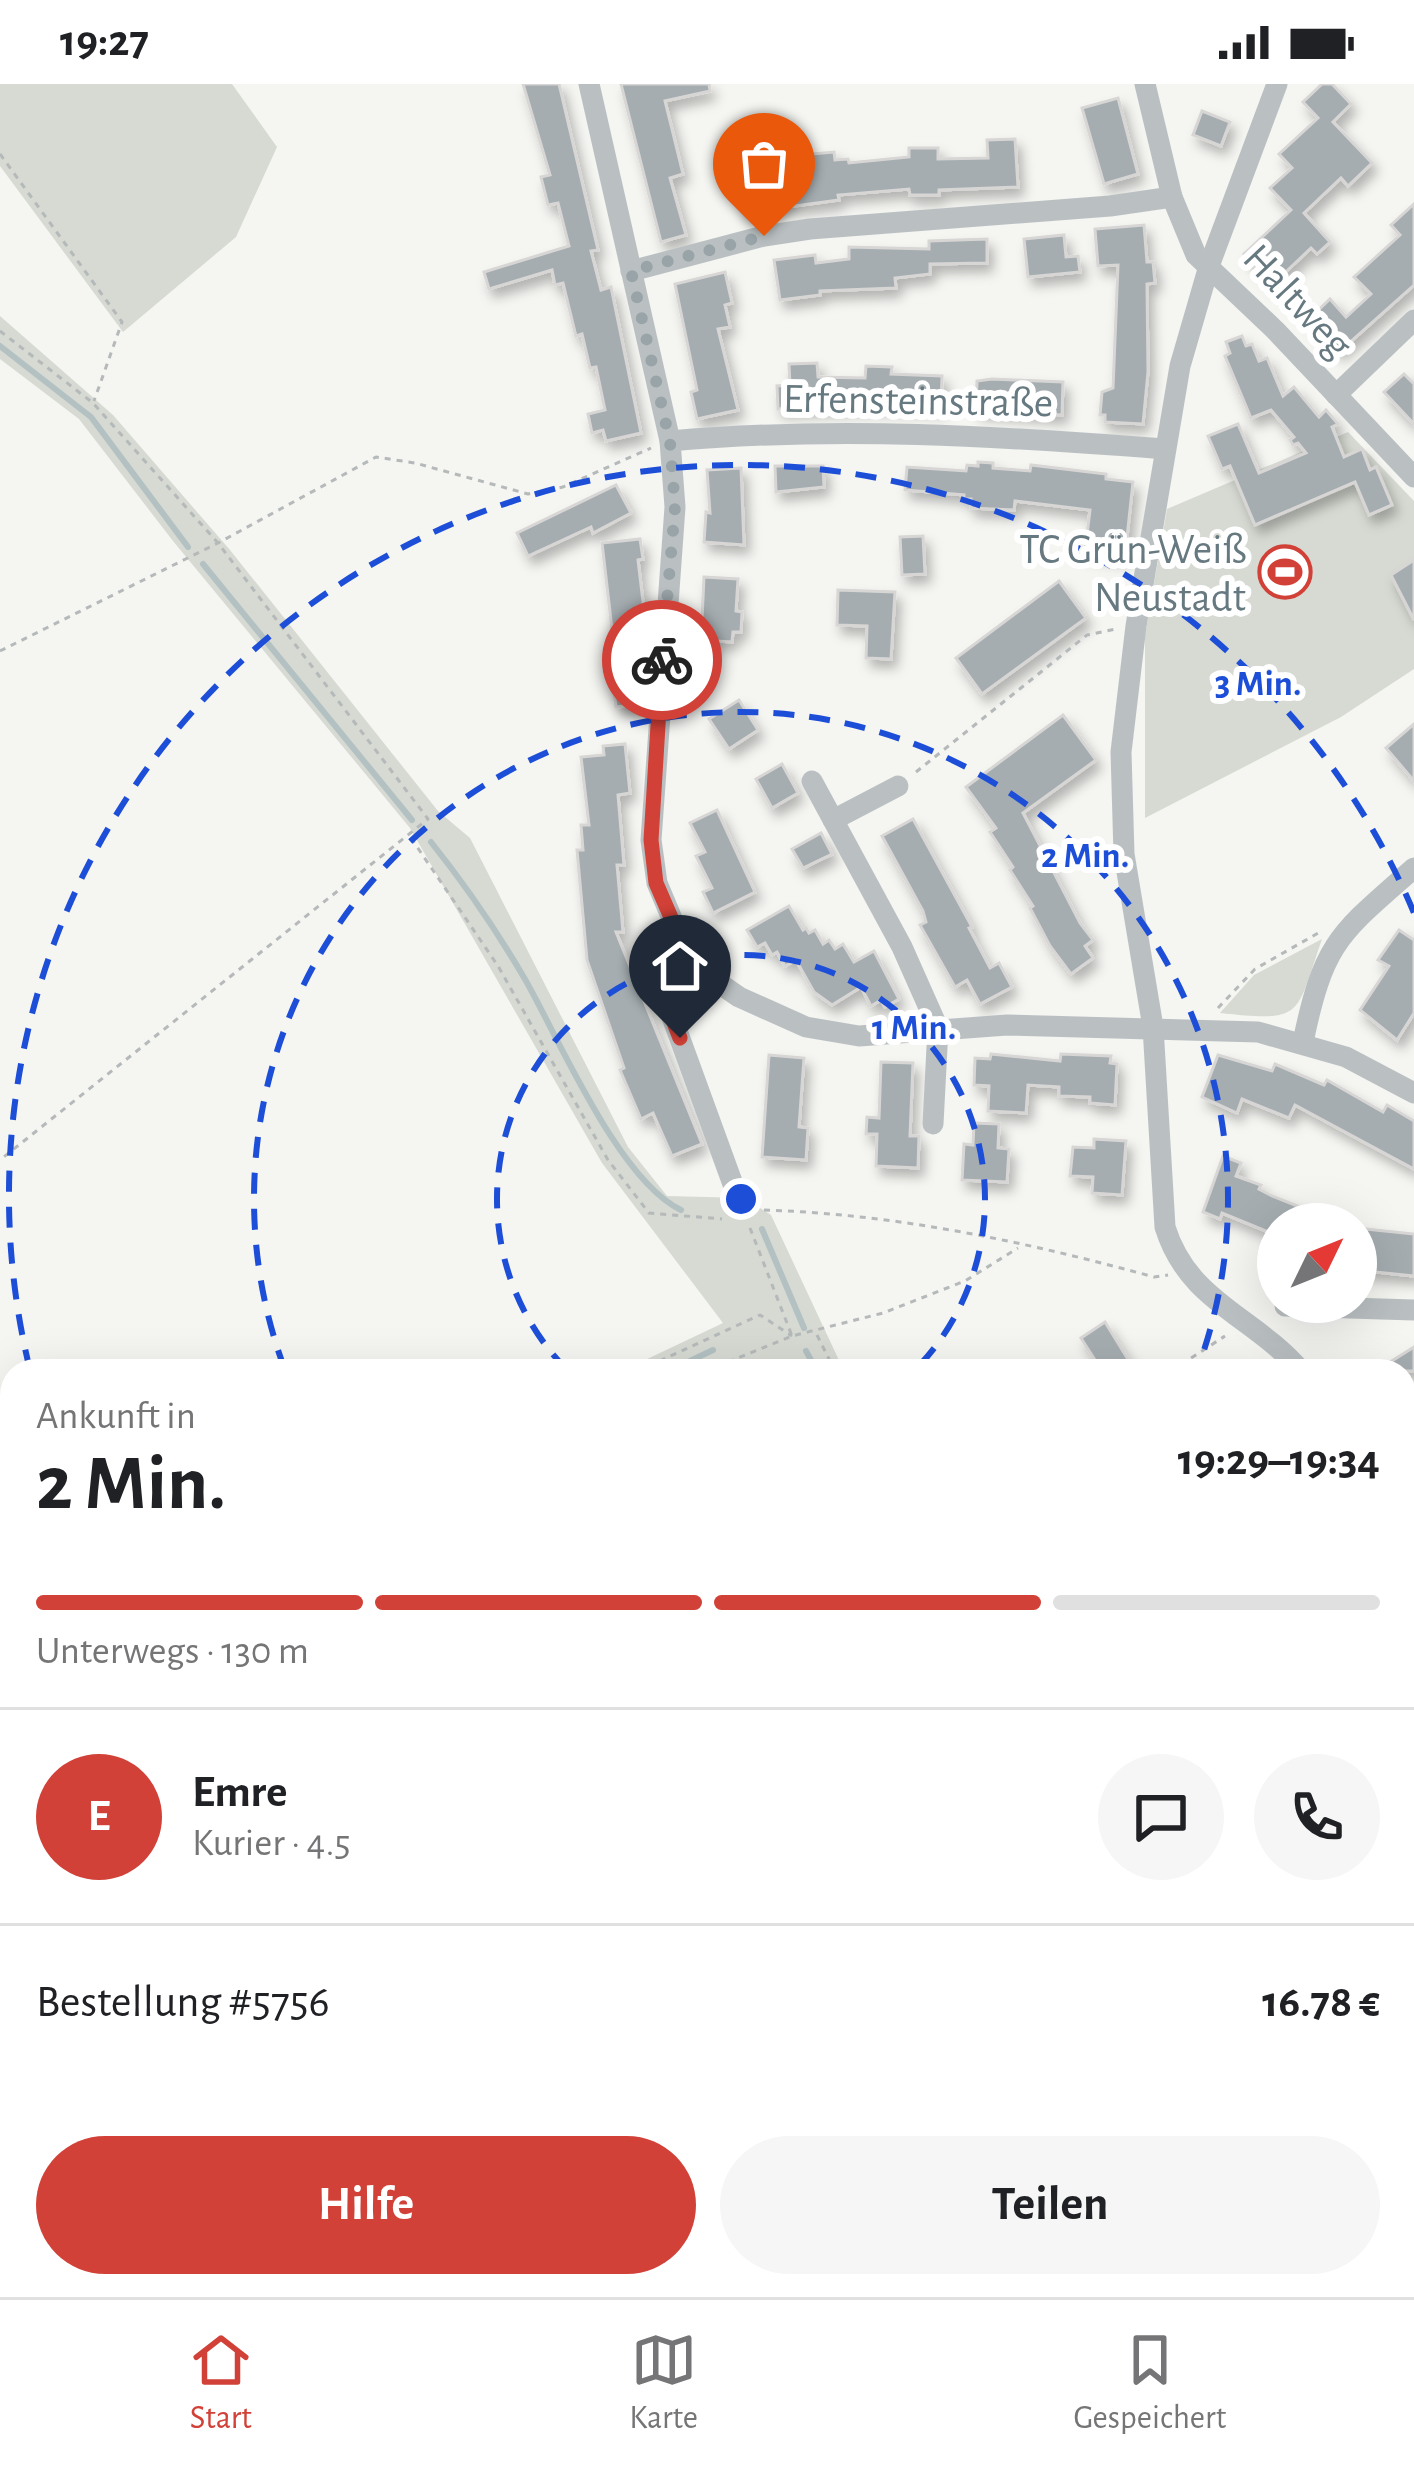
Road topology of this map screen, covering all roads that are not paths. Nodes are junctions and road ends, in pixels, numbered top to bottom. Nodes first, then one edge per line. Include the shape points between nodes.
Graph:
1 (589, 84) edge
2 (1145, 84) edge
3 (1277, 84) edge
4 (1172, 196) junction
5 (1209, 266) junction
6 (631, 271) junction
7 (1414, 320) edge
8 (1336, 395) junction
9 (670, 442) junction
10 (1165, 449) junction
11 (1414, 477) edge
12 (812, 781) dead end
13 (898, 787) road end
14 (833, 820) junction
15 (1414, 868) edge
16 (686, 952) junction
17 (1153, 1027) junction
18 (938, 1028) junction
19 (1303, 1042) junction
20 (1414, 1094) edge
21 (933, 1124) dead end
22 (742, 1209) road end
23 (1377, 1309) edge
24 (1414, 1310) edge
25 (1288, 1359) edge

1 - 6 street
2 - 4 street
3 - 5 street, Haltweg
4 - 5 street via 1196,255
4 - 6 street via 810,229
5 - 8 street, Haltweg
5 - 10 street
6 - 9 street
7 - 8 street
8 - 11 street, Haltweg
9 - 10 street, Erfensteinstraße via 884,433
9 - 16 street via 675,507 651,840 656,883
10 - 17 street via 1136,626 1120,797
12 - 14 street
13 - 14 street
14 - 18 street
15 - 19 street via 1340,935 1321,968
16 - 18 street via 739,997 806,1027 859,1036
16 - 22 street via 669,972 664,995
17 - 18 street
17 - 19 street
17 - 25 street via 1172,1251 1206,1295
18 - 21 street
19 - 20 street
23 - 24 street

